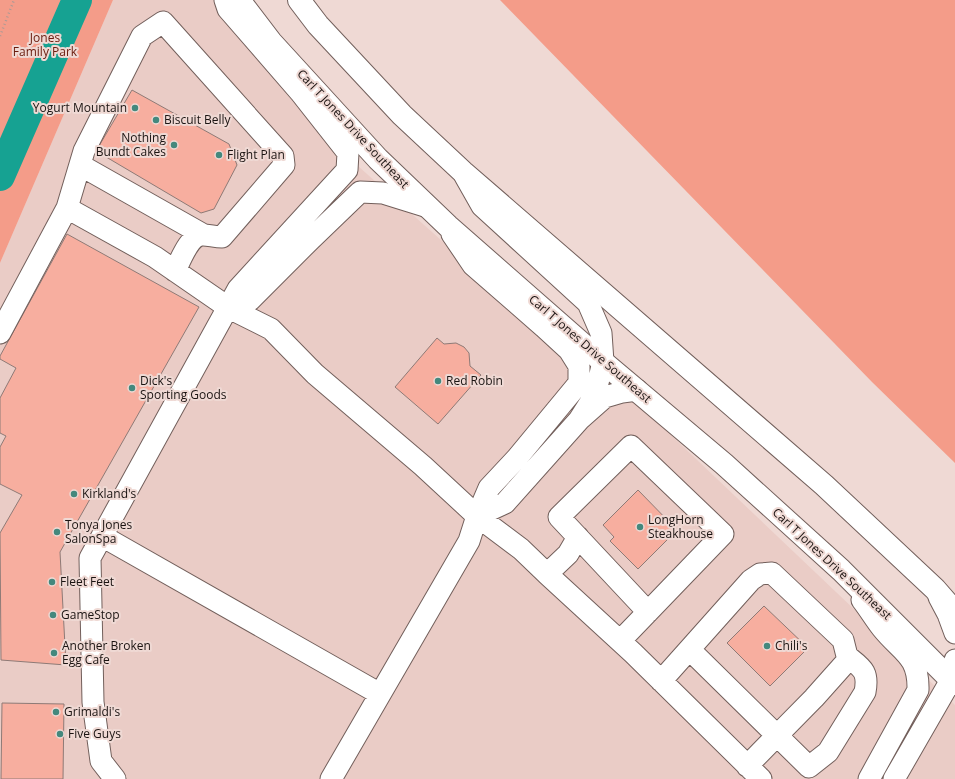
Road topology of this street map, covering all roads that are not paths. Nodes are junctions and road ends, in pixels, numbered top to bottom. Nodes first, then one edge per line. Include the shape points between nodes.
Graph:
1 (225, 0) edge
2 (239, 0) edge
3 (299, 0) edge
4 (80, 165) junction
5 (463, 172) junction
6 (428, 207) junction
7 (67, 208) junction
8 (448, 226) junction
9 (202, 234) junction
10 (175, 271) junction
11 (229, 308) junction
12 (0, 333) edge
13 (603, 362) junction
14 (637, 390) junction
15 (579, 420) junction
16 (477, 516) junction
17 (102, 536) junction
18 (578, 537) junction
19 (841, 570) junction
20 (547, 574) junction
21 (935, 590) junction
22 (648, 612) junction
23 (955, 612) edge
24 (955, 633) edge
25 (620, 641) junction
26 (690, 650) junction
27 (847, 656) junction
28 (954, 675) edge
29 (661, 681) junction
30 (380, 694) junction
31 (778, 735) junction
32 (754, 772) edge
33 (115, 779) edge
34 (331, 779) edge
35 (869, 779) edge
36 (894, 779) edge

1 - 11 lane via 228,9 300,92 348,153 347,170 238,289
2 - 6 main road, Carl T Jones Drive Southeast via 271,42 378,159
3 - 5 main road via 318,25 402,115
4 - 7 lane
4 - 9 lane
4 - 9 lane via 84,151 142,36 163,22 283,156 284,165 222,238
5 - 13 lane via 482,206 588,303 601,333
5 - 21 main road via 818,480
6 - 8 main road, Carl T Jones Drive Southeast
6 - 11 lane via 383,193 360,192 250,300
7 - 10 lane via 155,257
7 - 12 lane
8 - 13 main road, Carl T Jones Drive Southeast
8 - 16 lane via 473,265 554,336 579,366 579,383 489,488
9 - 10 lane via 194,238
10 - 11 lane
11 - 16 lane via 271,330 315,374 423,466
11 - 17 lane
13 - 14 main road, Carl T Jones Drive Southeast
13 - 15 lane via 595,395
14 - 15 lane via 605,397
14 - 19 main road, Carl T Jones Drive Southeast via 724,464
15 - 16 lane via 505,503
16 - 20 lane
16 - 30 lane via 469,541
17 - 30 lane
17 - 33 lane via 90,558 93,702 102,761
18 - 20 lane via 568,554
18 - 22 lane
18 - 22 lane via 559,517 631,446 723,534
19 - 28 main road, Carl T Jones Drive Southeast
19 - 35 lane via 883,629 910,658 918,676 918,690
20 - 25 lane
21 - 23 main road
21 - 24 lane
22 - 25 lane
25 - 29 lane
26 - 27 lane via 751,580 760,574 772,573 842,640
26 - 29 lane
26 - 31 lane
27 - 31 lane via 842,666
27 - 31 lane via 863,668 867,683 865,692 828,752 809,767
28 - 36 lane
29 - 32 lane
30 - 34 lane
31 - 32 lane

